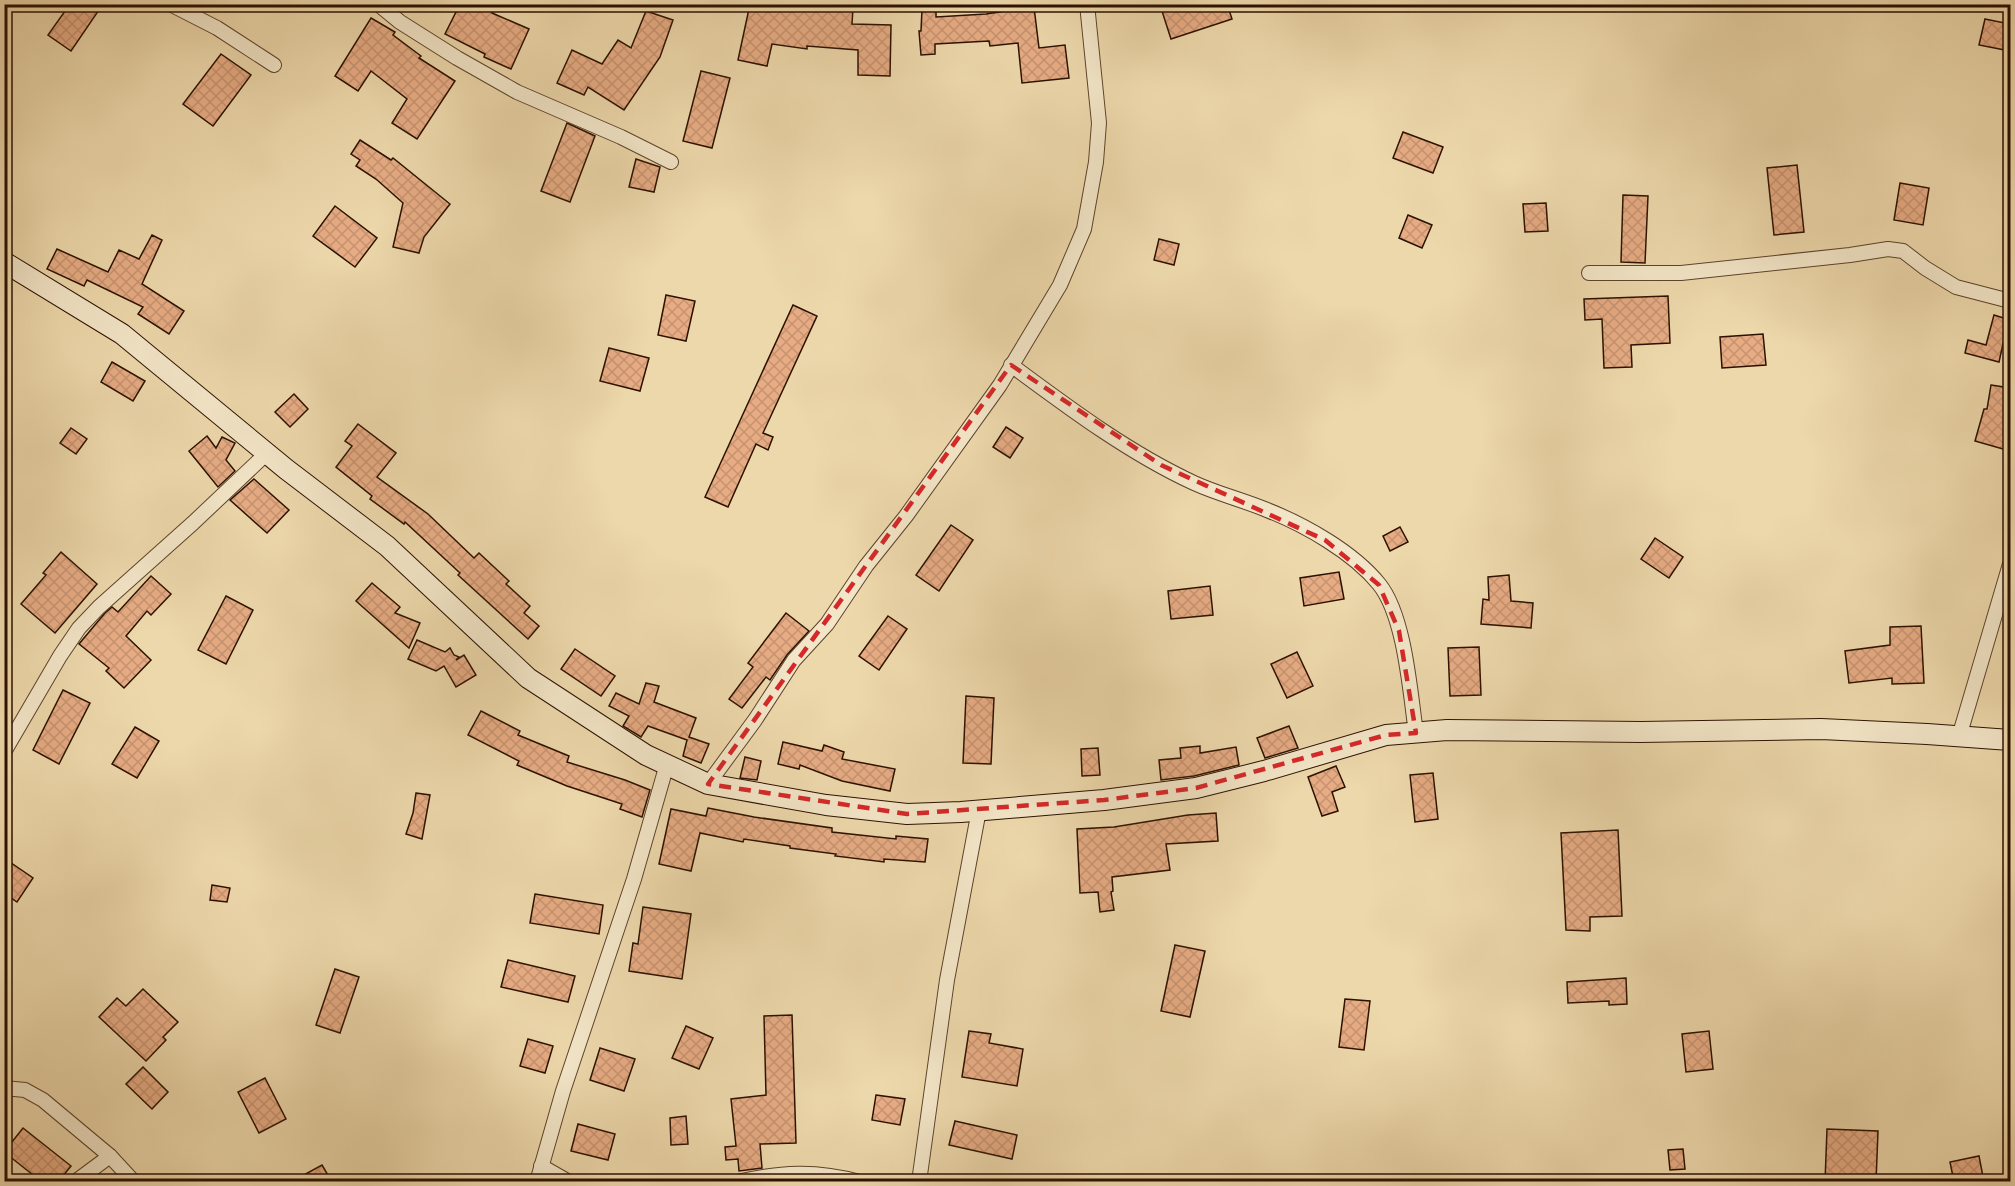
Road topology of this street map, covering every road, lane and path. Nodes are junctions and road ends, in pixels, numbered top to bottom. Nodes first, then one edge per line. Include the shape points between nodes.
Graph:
1 (170, 4) edge
2 (378, 4) edge
3 (1087, 4) edge
4 (274, 65) dead end
5 (671, 162) dead end
6 (4, 262) edge
7 (1589, 273) dead end
8 (2010, 302) edge
9 (1011, 365) junction
10 (267, 453) junction
11 (2010, 564) edge
12 (1416, 733) junction
13 (1959, 737) junction
14 (2010, 740) edge
15 (4, 752) edge
16 (667, 764) junction
17 (708, 784) junction
18 (979, 810) junction
19 (4, 1088) edge
20 (110, 1156) junction
21 (541, 1166) junction
22 (75, 1182) edge
23 (134, 1182) edge
24 (537, 1182) edge
25 (569, 1182) edge
26 (737, 1182) edge
27 (859, 1182) edge
28 (919, 1182) edge

1 - 4 street via 217,28
2 - 5 street via 400,22 517,92
3 - 9 street via 1098,123 1096,162 1084,229 1060,285
6 - 10 street via 122,334
7 - 8 street via 1681,273 1888,249 1903,251 1956,287
9 - 12 street via 1103,430 1161,465 1194,483 1298,524 1356,562 1391,603
9 - 17 street via 906,516 827,624 794,660
10 - 15 street via 79,627
10 - 16 street via 387,546 528,678 646,755
11 - 13 street
12 - 13 street via 1821,729
12 - 18 street via 1386,735 1196,788
13 - 14 street
16 - 17 street
16 - 21 street
17 - 18 street via 872,811 907,814
18 - 28 street via 947,980
19 - 20 street via 25,1090 43,1100
20 - 22 street
20 - 23 street
21 - 24 street
21 - 25 street
26 - 27 street via 803,1172

